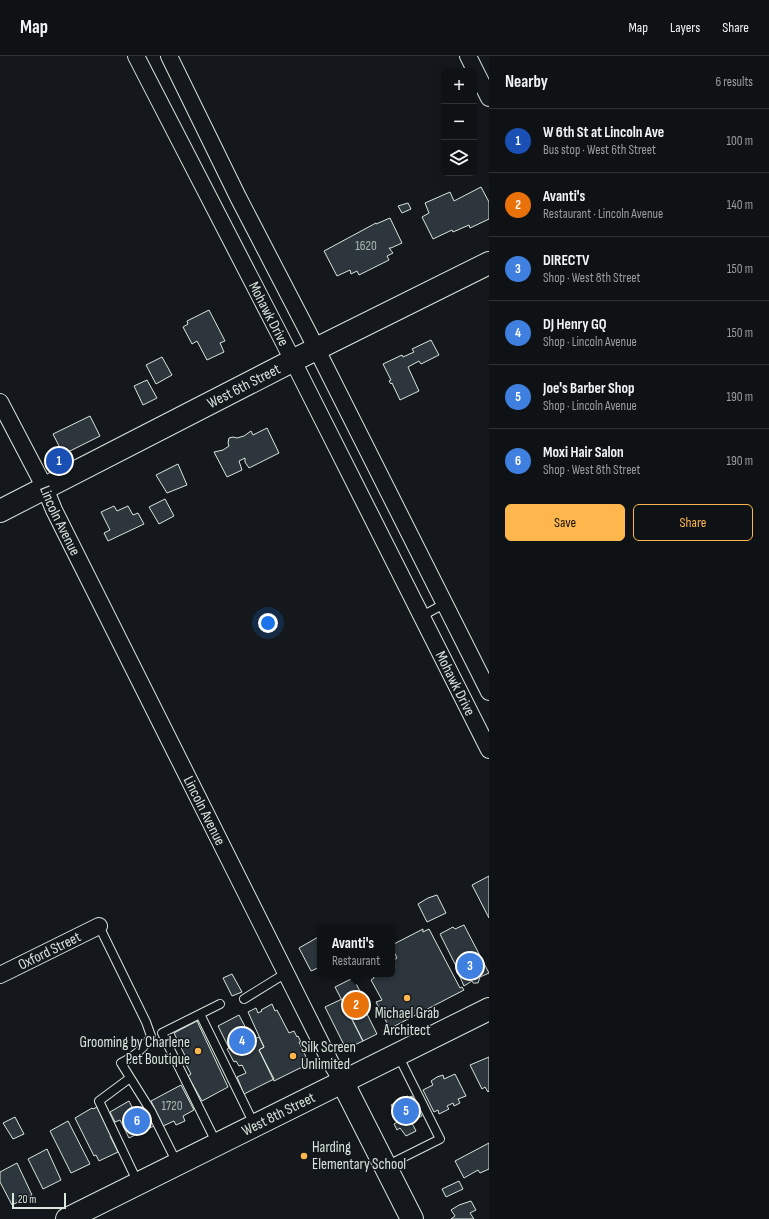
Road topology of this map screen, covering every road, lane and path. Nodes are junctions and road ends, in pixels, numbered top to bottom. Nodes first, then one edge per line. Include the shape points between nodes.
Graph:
1 (136, 56) edge
2 (169, 56) edge
3 (468, 56) edge
4 (489, 98) edge
5 (489, 263) edge
6 (316, 349) junction
7 (292, 361) junction
8 (0, 402) edge
9 (44, 488) junction
10 (0, 511) edge
11 (444, 604) junction
12 (422, 616) junction
13 (489, 692) edge
14 (489, 750) edge
15 (99, 926) joint
16 (2, 969) edge
17 (286, 973) junction
18 (244, 999) dead end
19 (220, 1004) dead end
20 (489, 1009) edge
21 (200, 1014) junction
22 (397, 1054) junction
23 (130, 1078) junction
24 (342, 1081) junction
25 (255, 1125) junction
26 (217, 1144) junction
27 (178, 1164) junction
28 (386, 1167) junction
29 (138, 1183) junction
30 (67, 1219) edge
31 (412, 1219) edge

1 - 7 street, Mohawk Drive
2 - 6 street, Mohawk Drive
3 - 4 street
5 - 6 street, West 6th Street
6 - 7 street, West 6th Street
6 - 11 street, Mohawk Drive
7 - 9 street, West 6th Street
7 - 12 street, Mohawk Drive
8 - 9 street, Lincoln Avenue
9 - 10 street, West 6th Street
9 - 17 street, Lincoln Avenue
11 - 12 lane
11 - 13 street, Mohawk Drive
12 - 14 street, Mohawk Drive
15 - 16 street, Oxford Street
15 - 23 lane via 151,1036 134,1056 122,1063
17 - 18 lane
17 - 24 street, Lincoln Avenue
19 - 21 lane
20 - 22 street, West 8th Street
21 - 25 lane
21 - 26 lane via 162,1034
22 - 24 street, West 8th Street
22 - 28 lane via 440,1139
23 - 27 lane via 151,1111
23 - 29 lane via 99,1101
24 - 25 street, West 8th Street
24 - 28 street, Lincoln Avenue
25 - 26 street, West 8th Street
26 - 27 street, West 8th Street
27 - 29 street, West 8th Street
28 - 31 street, Lincoln Avenue
29 - 30 street, West 8th Street

